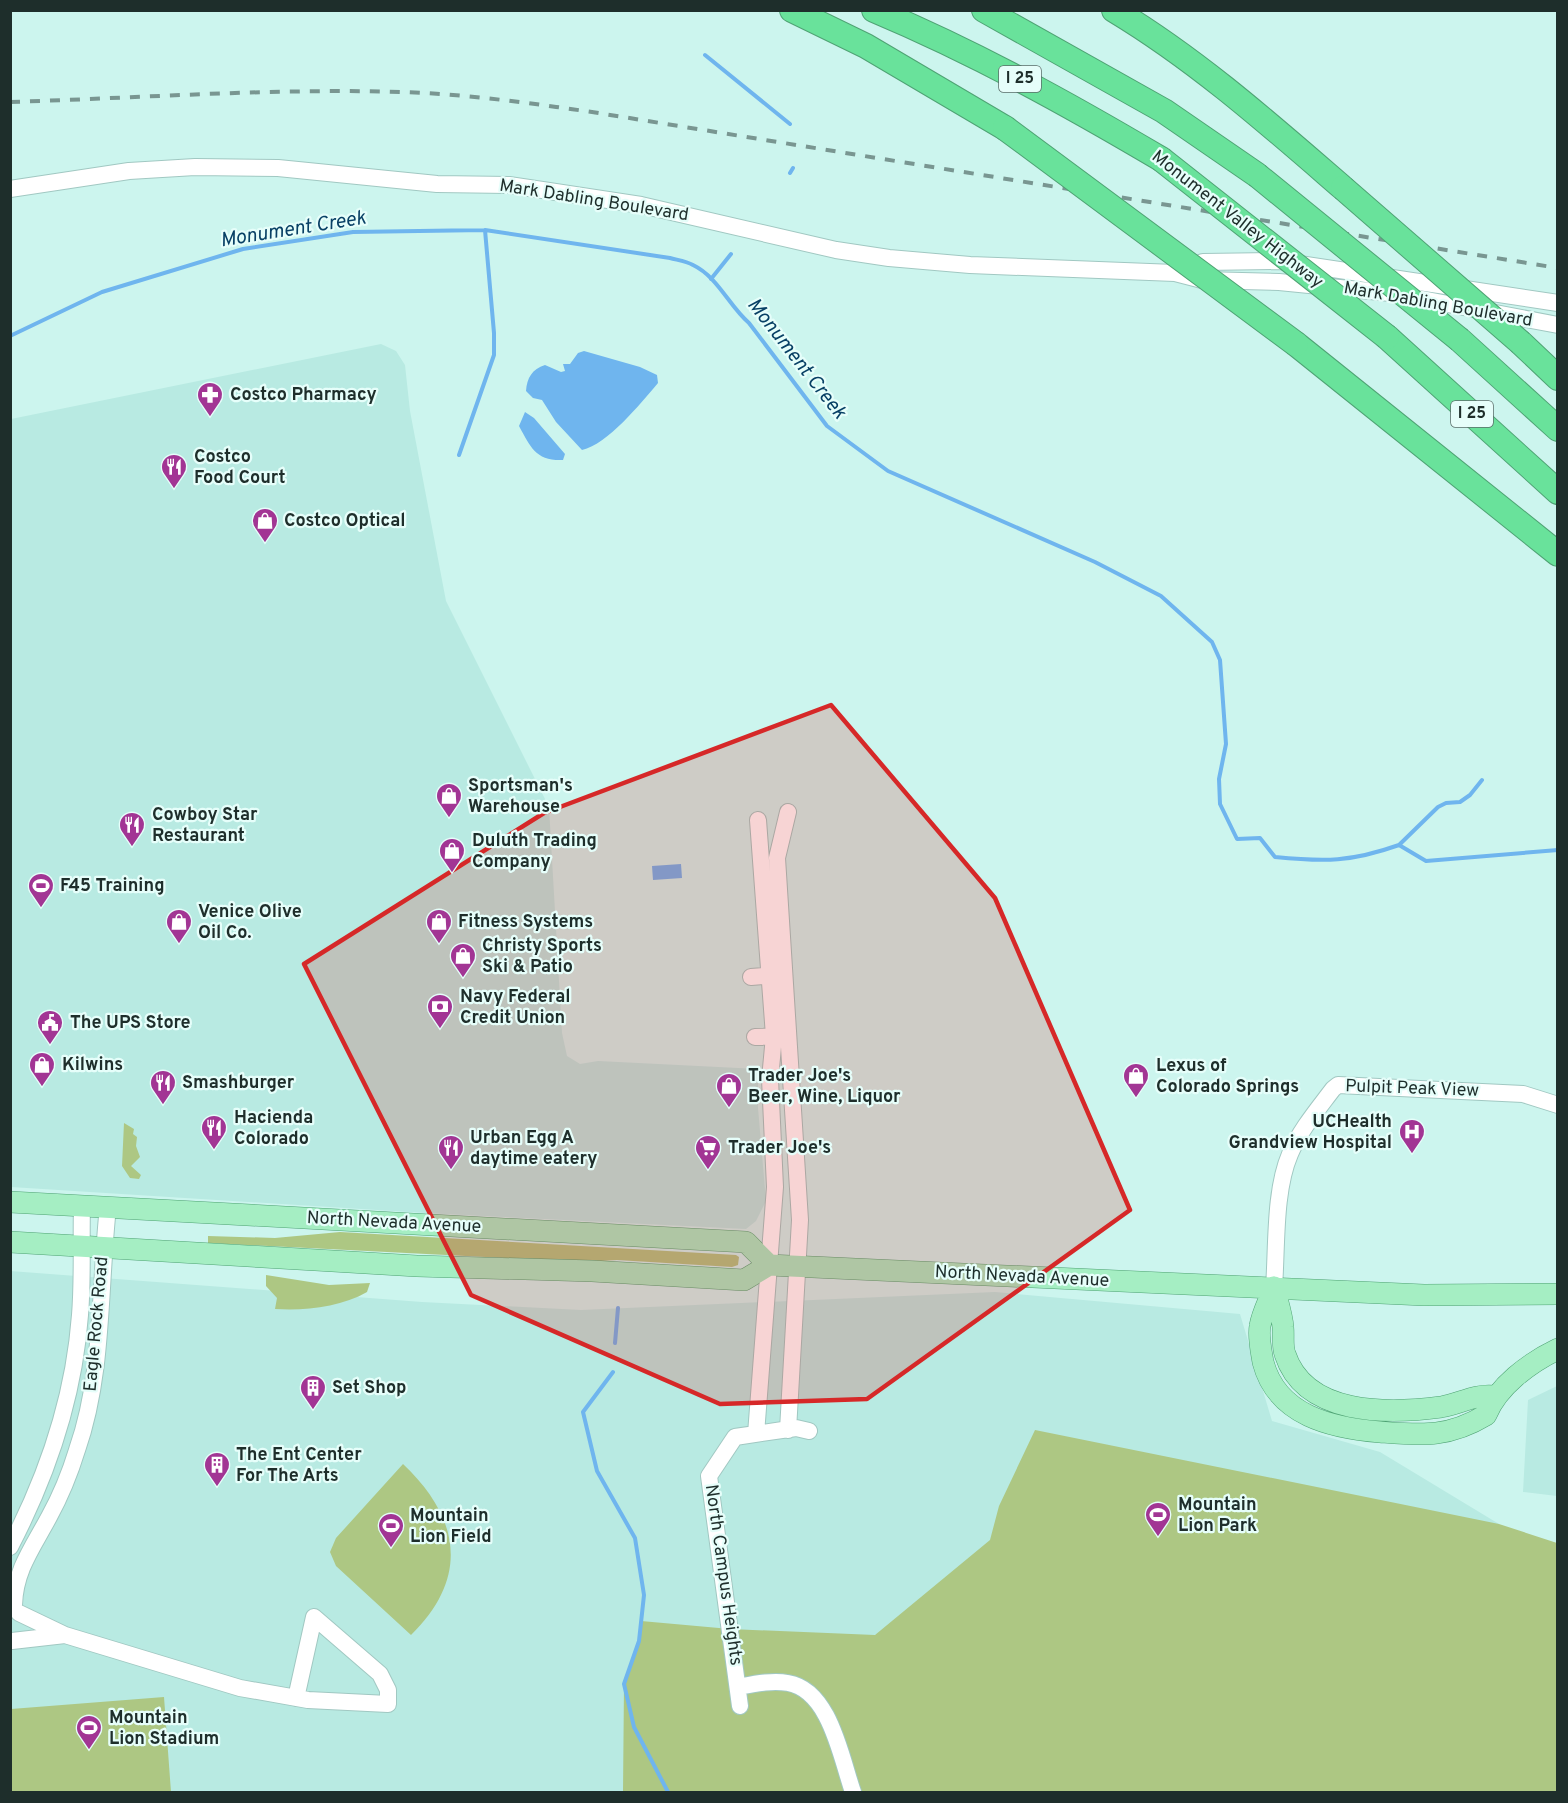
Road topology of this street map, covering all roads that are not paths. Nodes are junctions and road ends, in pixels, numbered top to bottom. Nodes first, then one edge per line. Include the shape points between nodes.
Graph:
1 (792, 10) edge
2 (874, 10) edge
3 (984, 10) edge
4 (1114, 10) edge
5 (10, 189) edge
6 (1175, 273) junction
7 (1557, 303) edge
8 (1557, 325) edge
9 (1551, 367) edge
10 (1557, 429) edge
11 (1557, 492) edge
12 (1557, 554) edge
13 (788, 812) dead end
14 (758, 820) dead end
15 (778, 975) junction
16 (751, 977) dead end
17 (782, 1036) junction
18 (755, 1037) dead end
19 (1557, 1105) edge
20 (10, 1202) edge
21 (82, 1205) junction
22 (108, 1207) junction
23 (10, 1242) edge
24 (81, 1247) junction
25 (104, 1247) junction
26 (770, 1264) junction
27 (797, 1266) junction
28 (1274, 1287) junction
29 (1557, 1294) edge
30 (1557, 1349) edge
31 (788, 1430) junction
32 (809, 1431) dead end
33 (756, 1434) junction
34 (10, 1546) edge
35 (15, 1606) edge
36 (65, 1635) junction
37 (11, 1641) edge
38 (738, 1687) junction
39 (296, 1698) junction
40 (740, 1706) dead end
41 (853, 1792) edge

1 - 12 highway, bridge via 866,46 1005,128 1296,344
2 - 11 highway, Monument Valley Highway / I 25, bridge via 1010,74 1161,159 1387,337
3 - 10 highway, I 25, bridge via 1164,111 1257,175 1460,340
4 - 9 highway, bridge via 1222,84
5 - 6 street, Mark Dabling Boulevard via 129,171 278,168 437,184 509,185 641,205 830,249 899,260
6 - 7 street, Mark Dabling Boulevard via 1203,262 1280,261
6 - 8 street, Mark Dabling Boulevard via 1202,280 1279,282 1390,293
13 - 15 street via 777,858
14 - 15 street
15 - 16 street
15 - 17 street
17 - 18 street
17 - 26 street via 770,1079 775,1187
17 - 27 street via 800,1220
19 - 28 street, Pulpit Peak View via 1523,1094 1343,1084 1333,1089 1288,1157
20 - 21 main road, North Nevada Avenue
21 - 22 main road, North Nevada Avenue
21 - 24 street, Eagle Rock Road
22 - 25 street, Eagle Rock Road
22 - 26 main road, North Nevada Avenue via 746,1242
23 - 24 main road
24 - 25 main road
24 - 34 street, Eagle Rock Road via 80,1313 66,1403 40,1485
25 - 26 main road via 744,1280
25 - 35 street, Eagle Rock Road via 89,1409 58,1499 18,1575
26 - 27 main road, North Nevada Avenue
26 - 33 street
27 - 28 main road, North Nevada Avenue
27 - 31 street
28 - 29 main road, North Nevada Avenue via 1424,1295
28 - 30 main road via 1260,1325 1263,1359 1275,1389 1290,1405 1327,1424 1361,1431 1448,1433 1486,1415 1494,1396 1541,1357
31 - 32 street, North Campus Heights
31 - 33 street, North Campus Heights
33 - 38 street, North Campus Heights via 735,1437 709,1476
35 - 36 street
35 - 37 street, Eagle Rock Road via 20,1623
36 - 37 street
36 - 39 street via 240,1688
38 - 40 street, North Campus Heights
38 - 41 street via 790,1683 811,1693 825,1710
39 - 39 street via 314,1617 380,1674 388,1690 388,1704

